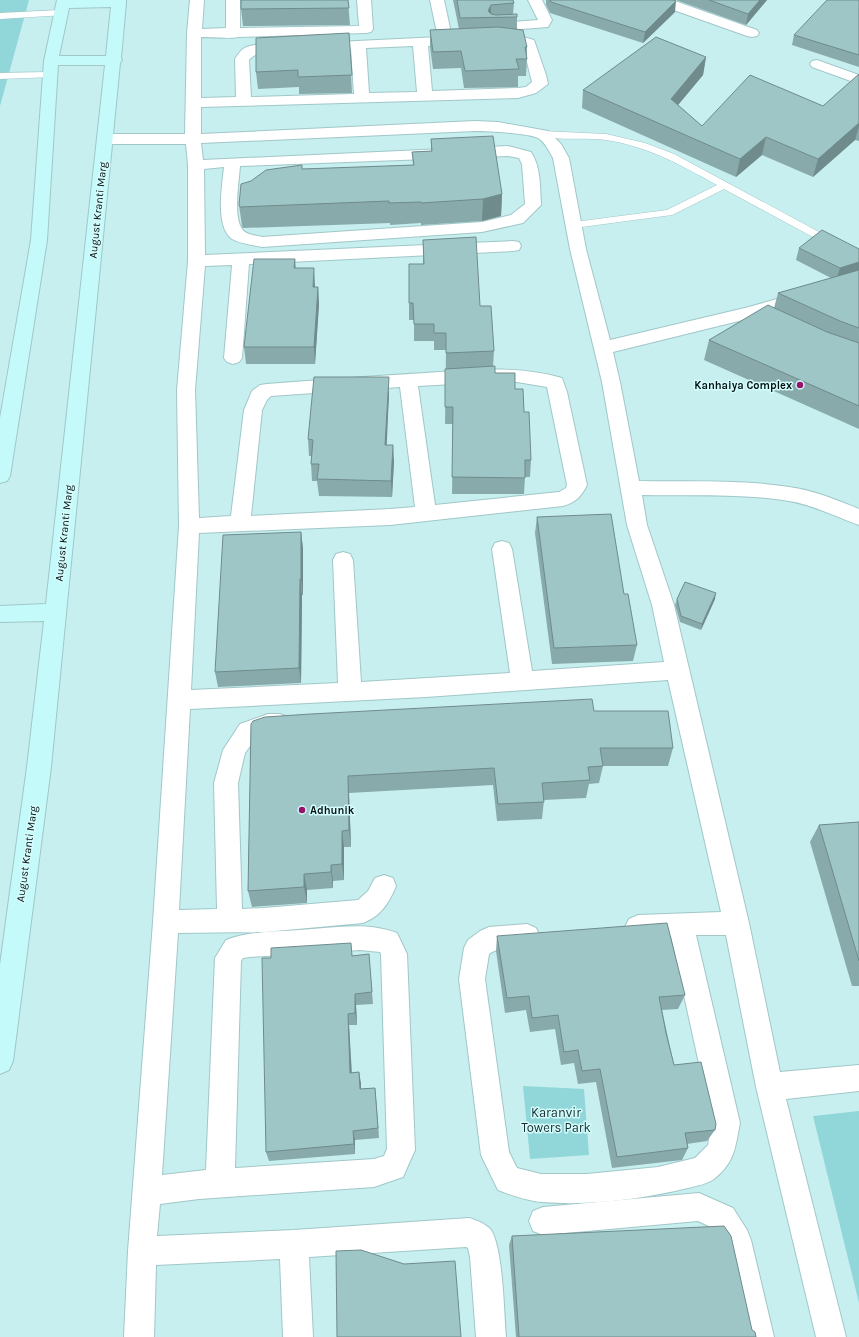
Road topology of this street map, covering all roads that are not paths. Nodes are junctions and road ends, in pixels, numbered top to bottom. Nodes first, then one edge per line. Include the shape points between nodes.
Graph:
1 (197, 0) edge
2 (233, 0) edge
3 (364, 0) edge
4 (437, 0) edge
5 (535, 0) edge
6 (659, 0) edge
7 (119, 1) edge
8 (690, 5) edge
9 (62, 6) edge
10 (0, 16) edge
11 (465, 27) edge
12 (412, 28) dead end
13 (443, 28) junction
14 (381, 29) dead end
15 (366, 30) junction
16 (752, 33) dead end
17 (194, 34) junction
18 (233, 34) junction
19 (479, 35) junction
20 (420, 42) junction
21 (358, 45) junction
22 (115, 60) junction
23 (817, 64) dead end
24 (51, 68) junction
25 (0, 76) edge
26 (859, 80) edge
27 (425, 96) junction
28 (362, 98) junction
29 (244, 102) junction
30 (194, 103) junction
31 (542, 134) junction
32 (105, 139) junction
33 (193, 139) junction
34 (232, 162) junction
35 (196, 165) junction
36 (724, 185) junction
37 (574, 225) junction
38 (844, 245) edge
39 (513, 246) dead end
40 (241, 259) junction
41 (197, 261) junction
42 (859, 281) edge
43 (750, 312) junction
44 (772, 322) edge
45 (604, 348) junction
46 (233, 358) dead end
47 (408, 380) junction
48 (0, 476) edge
49 (632, 488) junction
50 (426, 513) junction
51 (859, 517) edge
52 (240, 524) junction
53 (189, 526) junction
54 (502, 548) dead end
55 (343, 560) dead end
56 (55, 612) junction
57 (0, 614) edge
58 (676, 670) junction
59 (522, 681) junction
60 (350, 692) junction
61 (179, 700) junction
62 (299, 722) edge
63 (384, 886) dead end
64 (230, 920) junction
65 (166, 922) junction
66 (736, 923) junction
67 (681, 924) junction
68 (618, 929) edge
69 (549, 934) edge
70 (0, 1061) edge
71 (859, 1078) edge
72 (770, 1087) junction
73 (220, 1183) junction
74 (146, 1191) junction
75 (543, 1221) dead end
76 (294, 1244) junction
77 (142, 1251) junction
78 (139, 1337) edge
79 (298, 1337) edge
80 (491, 1337) edge
81 (759, 1337) edge
82 (831, 1337) edge

1 - 17 street
2 - 18 street
3 - 15 street
4 - 13 street
5 - 19 street via 545,20 543,24
6 - 8 street
7 - 9 main road
7 - 22 main road, August Kranti Marg
8 - 16 street
9 - 10 lane
9 - 24 main road
11 - 13 street
12 - 13 street
14 - 15 street
15 - 18 street
17 - 18 street
17 - 30 street
19 - 20 street
19 - 27 street via 529,43 540,84 531,90 518,93
20 - 21 street
20 - 27 street
21 - 28 street
21 - 29 street via 258,49 248,52 242,59
22 - 24 main road
22 - 32 main road, August Kranti Marg
23 - 26 street
24 - 25 lane
24 - 48 main road via 38,240
27 - 28 street
28 - 29 street
29 - 30 street
30 - 33 street
31 - 33 street via 475,126
31 - 36 lane via 606,137 642,145 671,156
31 - 37 street via 554,144 561,158
32 - 33 street
32 - 56 main road, August Kranti Marg
33 - 35 street
34 - 34 street via 230,221 235,232 242,237 262,242 482,227 517,220 533,205 530,164 525,155 508,151
34 - 35 street
35 - 41 street
36 - 37 lane via 669,213
36 - 38 lane via 815,234
37 - 45 street
39 - 40 street
40 - 41 street
40 - 46 street
41 - 53 street via 186,390
42 - 43 street
43 - 44 street
43 - 45 street
45 - 49 street
47 - 50 street
47 - 50 street via 518,375 555,383 577,485 573,493 563,499
47 - 52 street via 267,390 259,396 253,410
49 - 51 street via 753,490 790,494 827,504
49 - 58 street via 638,525 663,605
50 - 52 street
52 - 53 street
53 - 61 street
54 - 59 street
55 - 60 street
56 - 57 main road
56 - 70 main road, August Kranti Marg via 39,767
58 - 59 street
58 - 66 street
59 - 60 street
60 - 61 street
61 - 65 street
62 - 64 street via 268,724 248,731 234,750 226,783
63 - 64 street via 377,899 363,911 264,920
64 - 65 street
65 - 74 street
66 - 67 street
66 - 72 street
67 - 68 street
67 - 69 street via 726,1123 721,1152 703,1170 658,1181 587,1188 540,1188 508,1180 495,1155 486,1070 472,979 477,948 489,939
71 - 72 street
72 - 82 street
73 - 73 street via 374,1173 393,1167 401,1150 394,954 388,941 360,938 250,945 235,948 228,958
73 - 74 street
74 - 77 street
75 - 81 street via 699,1207 723,1218 737,1240
76 - 77 street
76 - 79 street
76 - 80 street via 469,1232 480,1239 485,1257
77 - 78 street

